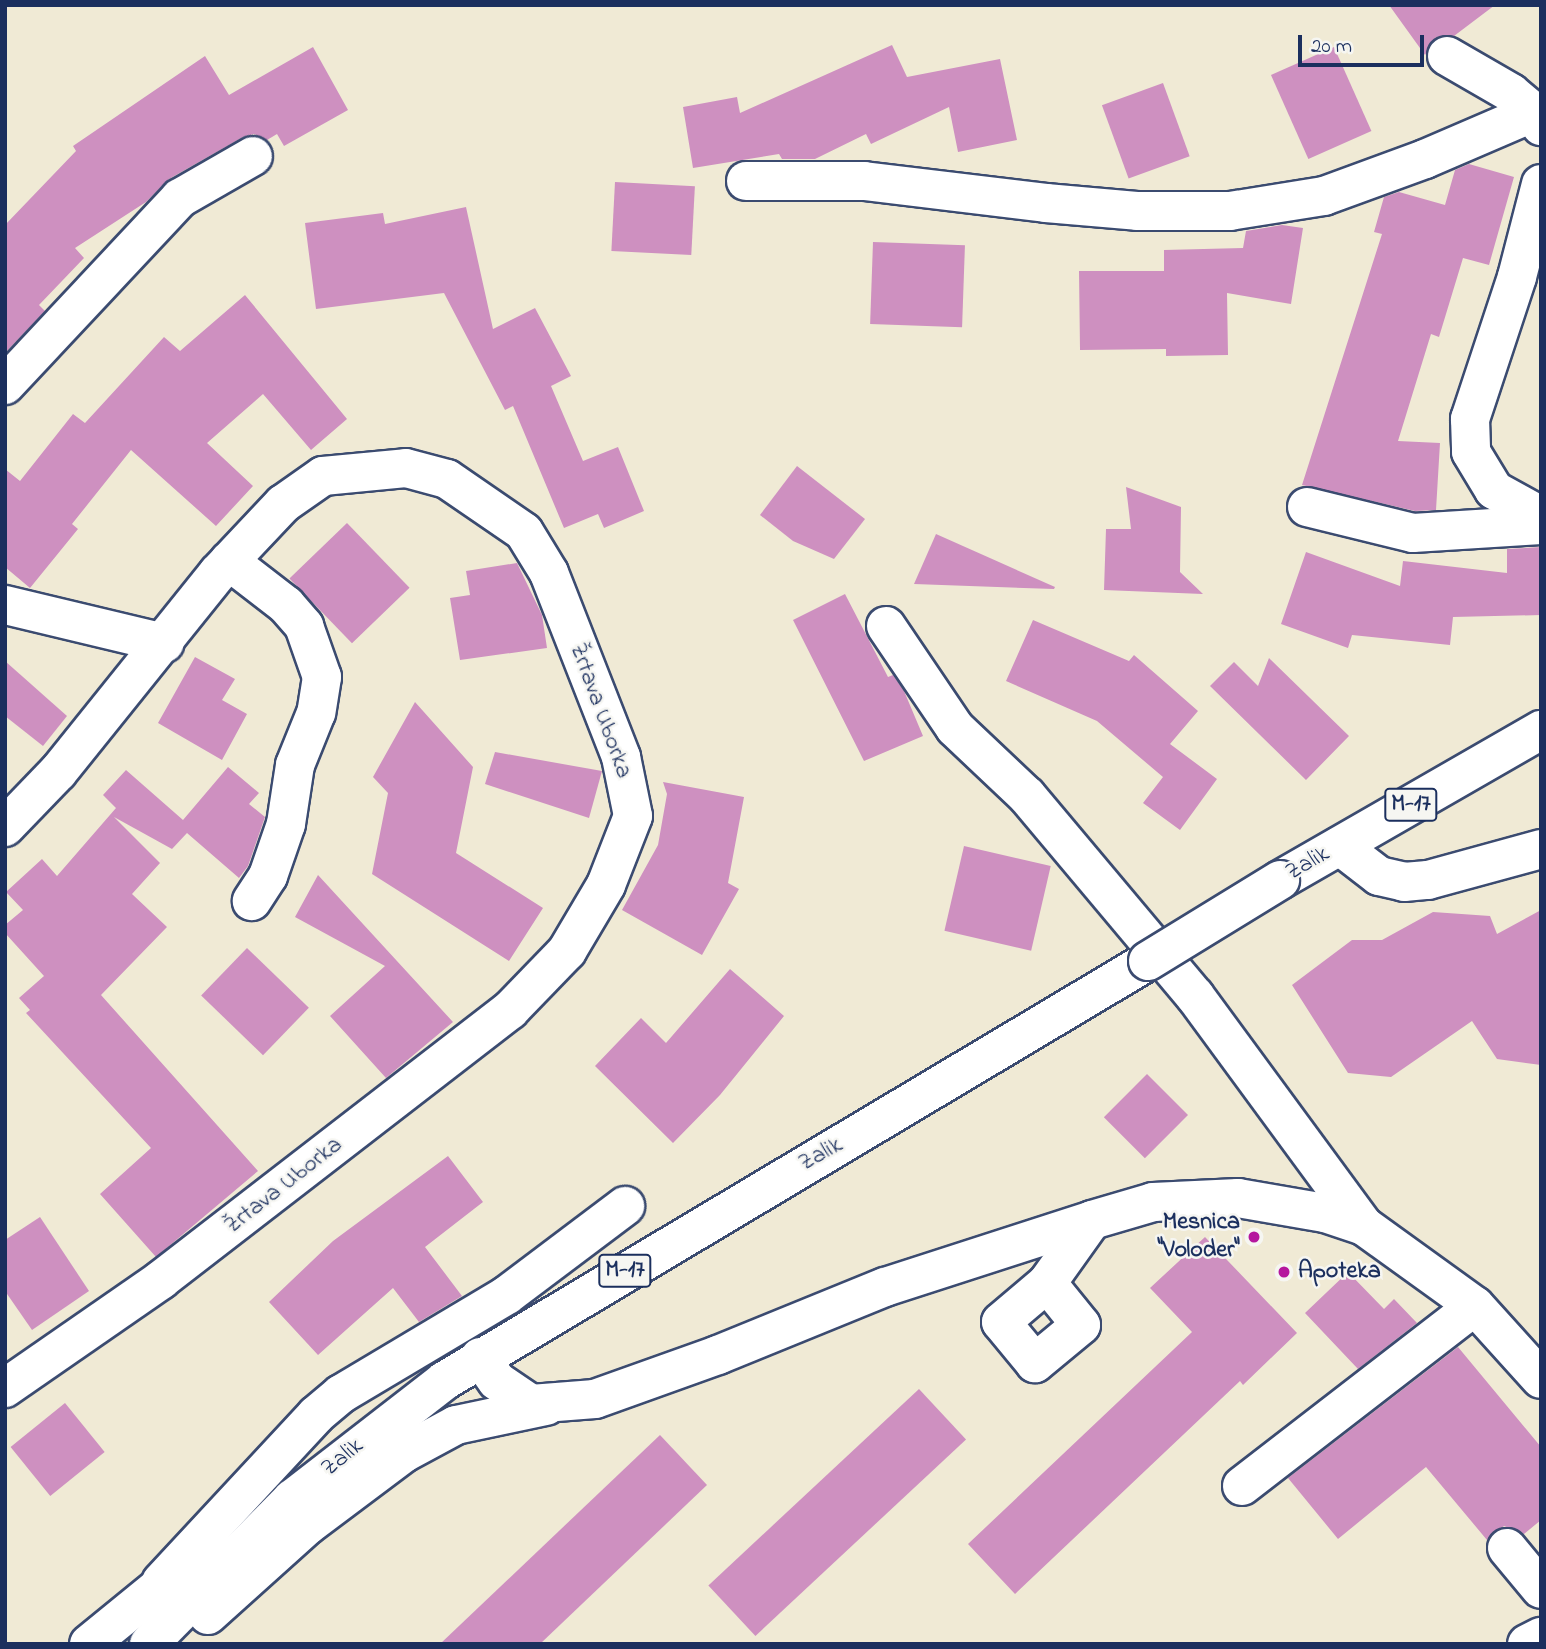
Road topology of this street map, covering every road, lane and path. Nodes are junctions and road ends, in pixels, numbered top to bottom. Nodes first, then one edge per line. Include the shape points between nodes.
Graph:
1 (1447, 56) dead end
2 (1537, 119) edge
3 (253, 156) dead end
4 (746, 181) dead end
5 (1541, 184) edge
6 (5, 385) edge
7 (1307, 507) dead end
8 (1541, 516) edge
9 (1541, 525) edge
10 (229, 561) junction
11 (5, 606) edge
12 (886, 626) dead end
13 (165, 643) junction
14 (1541, 730) edge
15 (5, 827) edge
16 (1340, 846) junction
17 (1541, 849) edge
18 (252, 901) dead end
19 (625, 1206) dead end
20 (1093, 1220) junction
21 (1364, 1226) junction
22 (1047, 1283) dead end
23 (1475, 1306) junction
24 (480, 1357) junction
25 (1541, 1379) edge
26 (5, 1388) edge
27 (546, 1406) junction
28 (1242, 1486) dead end
29 (292, 1499) junction
30 (1507, 1548) dead end
31 (161, 1582) junction
32 (1541, 1588) edge
33 (156, 1637) edge
34 (1541, 1637) edge
35 (89, 1644) edge
36 (1527, 1644) edge

1 - 2 street via 1511,93
2 - 4 street via 1324,196 1230,211 1137,211 1046,204 864,181
3 - 6 street via 180,198
5 - 8 street via 1517,277 1470,419 1471,452 1494,490
7 - 9 street via 1413,533
10 - 13 street, Žrtava Uborka
10 - 18 street via 286,605 304,626 322,677 316,713 295,765 286,824 268,876
10 - 26 street, Žrtava Uborka via 282,504 323,476 406,468 447,479 524,532 549,573 621,757 634,816 606,885 567,951 510,1010 161,1280
11 - 13 street
12 - 21 street via 955,728 1027,796 1195,996
13 - 15 street, Žrtava Uborka via 58,772
14 - 16 street, Zalik / M-17
16 - 17 street via 1379,876 1404,882 1428,880
16 - 24 street, Zalik / M-17, bridge
19 - 31 street via 507,1295 341,1394 316,1415
20 - 21 street via 1153,1202 1238,1198 1325,1213
20 - 22 street
20 - 27 street via 885,1287 595,1399
21 - 23 street
23 - 25 street
23 - 28 street
24 - 27 street via 497,1381 516,1396
24 - 29 street, Zalik / M-17
27 - 33 street via 456,1424 404,1453 308,1525 209,1614
29 - 31 street
29 - 33 street, Zalik / M-17
30 - 32 street
31 - 35 street
34 - 36 street

